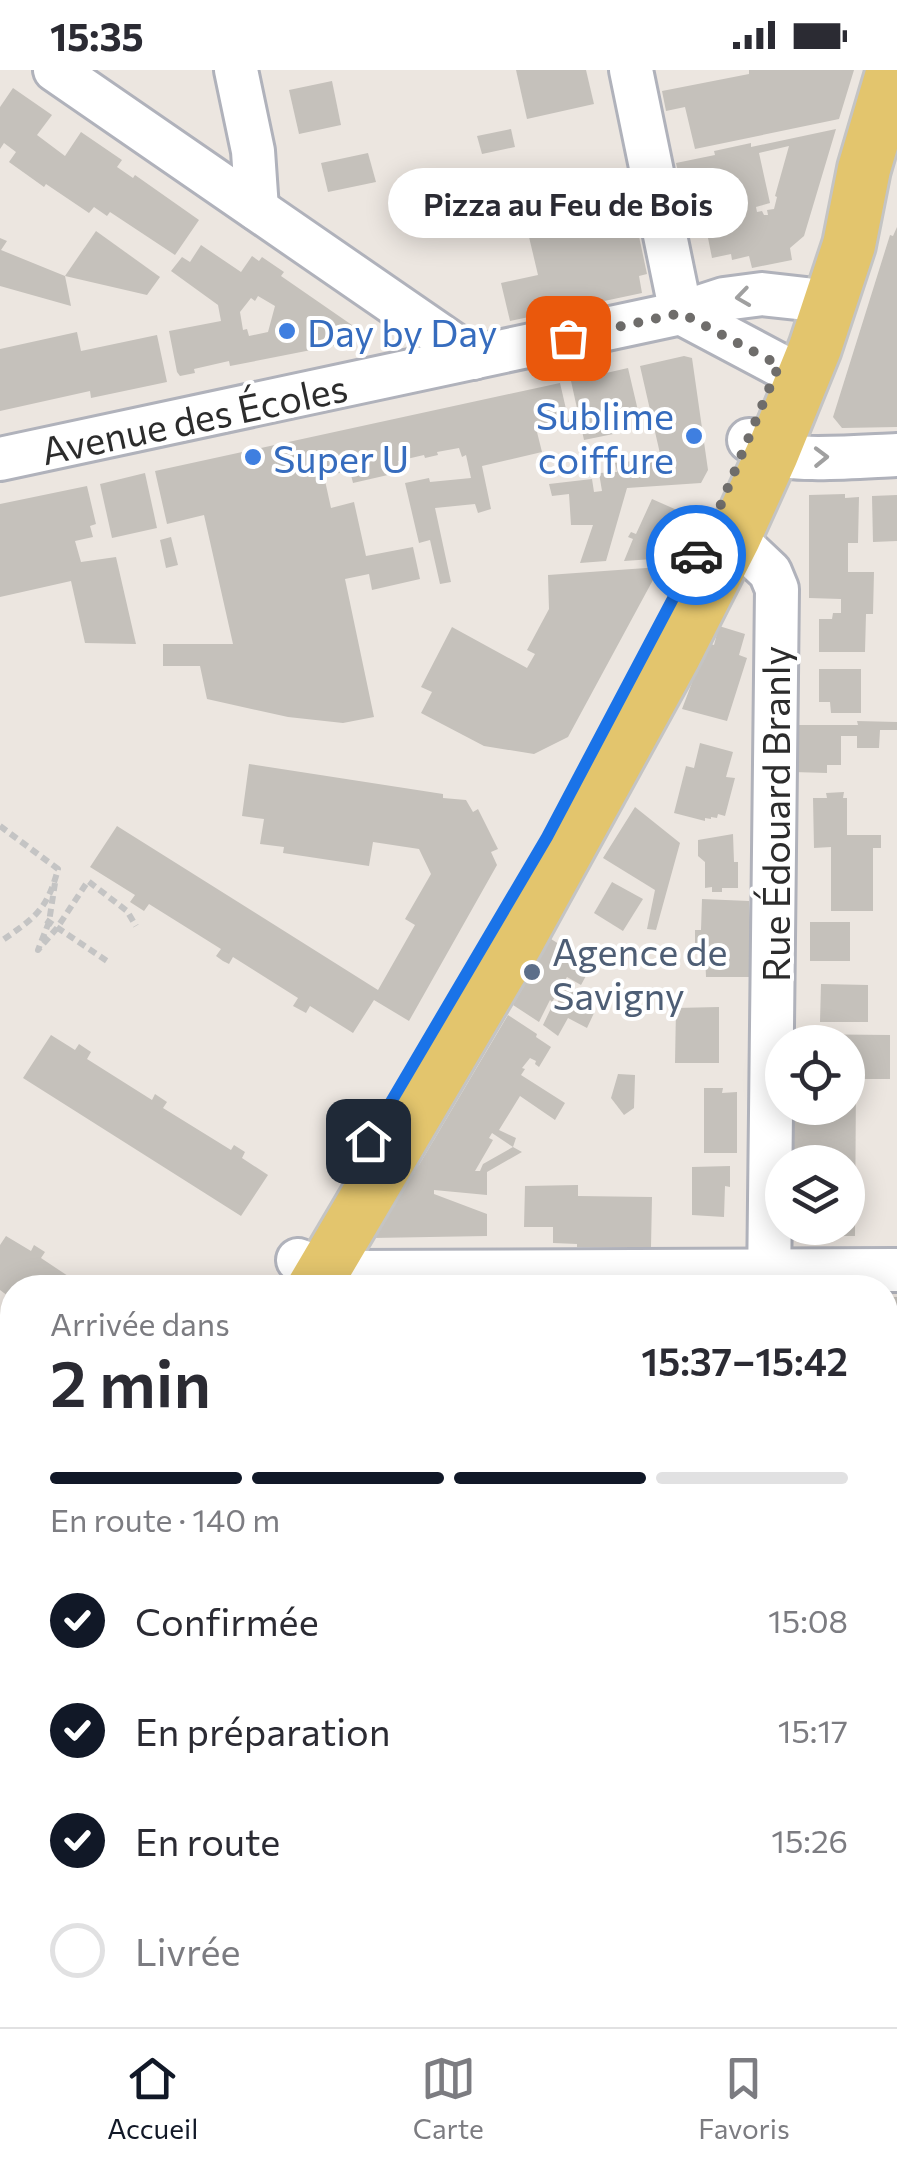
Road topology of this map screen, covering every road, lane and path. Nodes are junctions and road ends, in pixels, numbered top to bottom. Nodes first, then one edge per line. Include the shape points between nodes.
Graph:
1 (56, 70) edge
2 (236, 70) edge
3 (631, 70) edge
4 (893, 70) edge
5 (864, 169) junction
6 (257, 210) junction
7 (806, 300) junction
8 (681, 313) junction
9 (472, 358) junction
10 (779, 365) junction
11 (760, 448) junction
12 (897, 456) edge
13 (0, 459) edge
14 (724, 530) junction
15 (574, 788) junction
16 (0, 826) edge
17 (54, 883) junction
18 (38, 914) junction
19 (49, 922) junction
20 (136, 926) dead end
21 (56, 928) junction
22 (0, 942) edge
23 (517, 942) junction
24 (107, 961) dead end
25 (368, 1141) junction
26 (360, 1207) junction
27 (897, 1270) edge
28 (304, 1275) edge
29 (305, 1275) edge
30 (314, 1275) edge
31 (528, 1275) edge
32 (770, 1275) edge
33 (826, 1275) edge

1 - 6 street
2 - 6 street
3 - 8 street
4 - 5 main road
5 - 7 main road
5 - 11 main road via 849,245 814,348
6 - 9 street
7 -> 8 street, Avenue des Écoles via 762,294
7 - 10 main road
7 - 11 main road via 810,326
8 - 9 street, Avenue des Écoles
8 - 10 street
9 - 13 street, Avenue des Écoles
10 - 11 main road
11 -> 12 street via 796,457
11 - 14 main road
14 - 15 main road
14 - 23 main road via 674,656
14 - 32 street, Rue Édouard Branly via 770,572 777,588
15 - 23 street via 580,800 575,818
15 - 25 main road
16 - 17 path via 58,870
17 - 18 path
17 - 19 path
18 - 19 path
18 - 22 path
19 - 21 path
19 - 21 path via 38,950
20 - 21 path via 128,911 88,881
21 - 24 path
23 - 26 main road
25 - 26 street
25 - 28 main road
26 - 29 main road
27 - 33 street
30 - 31 street

